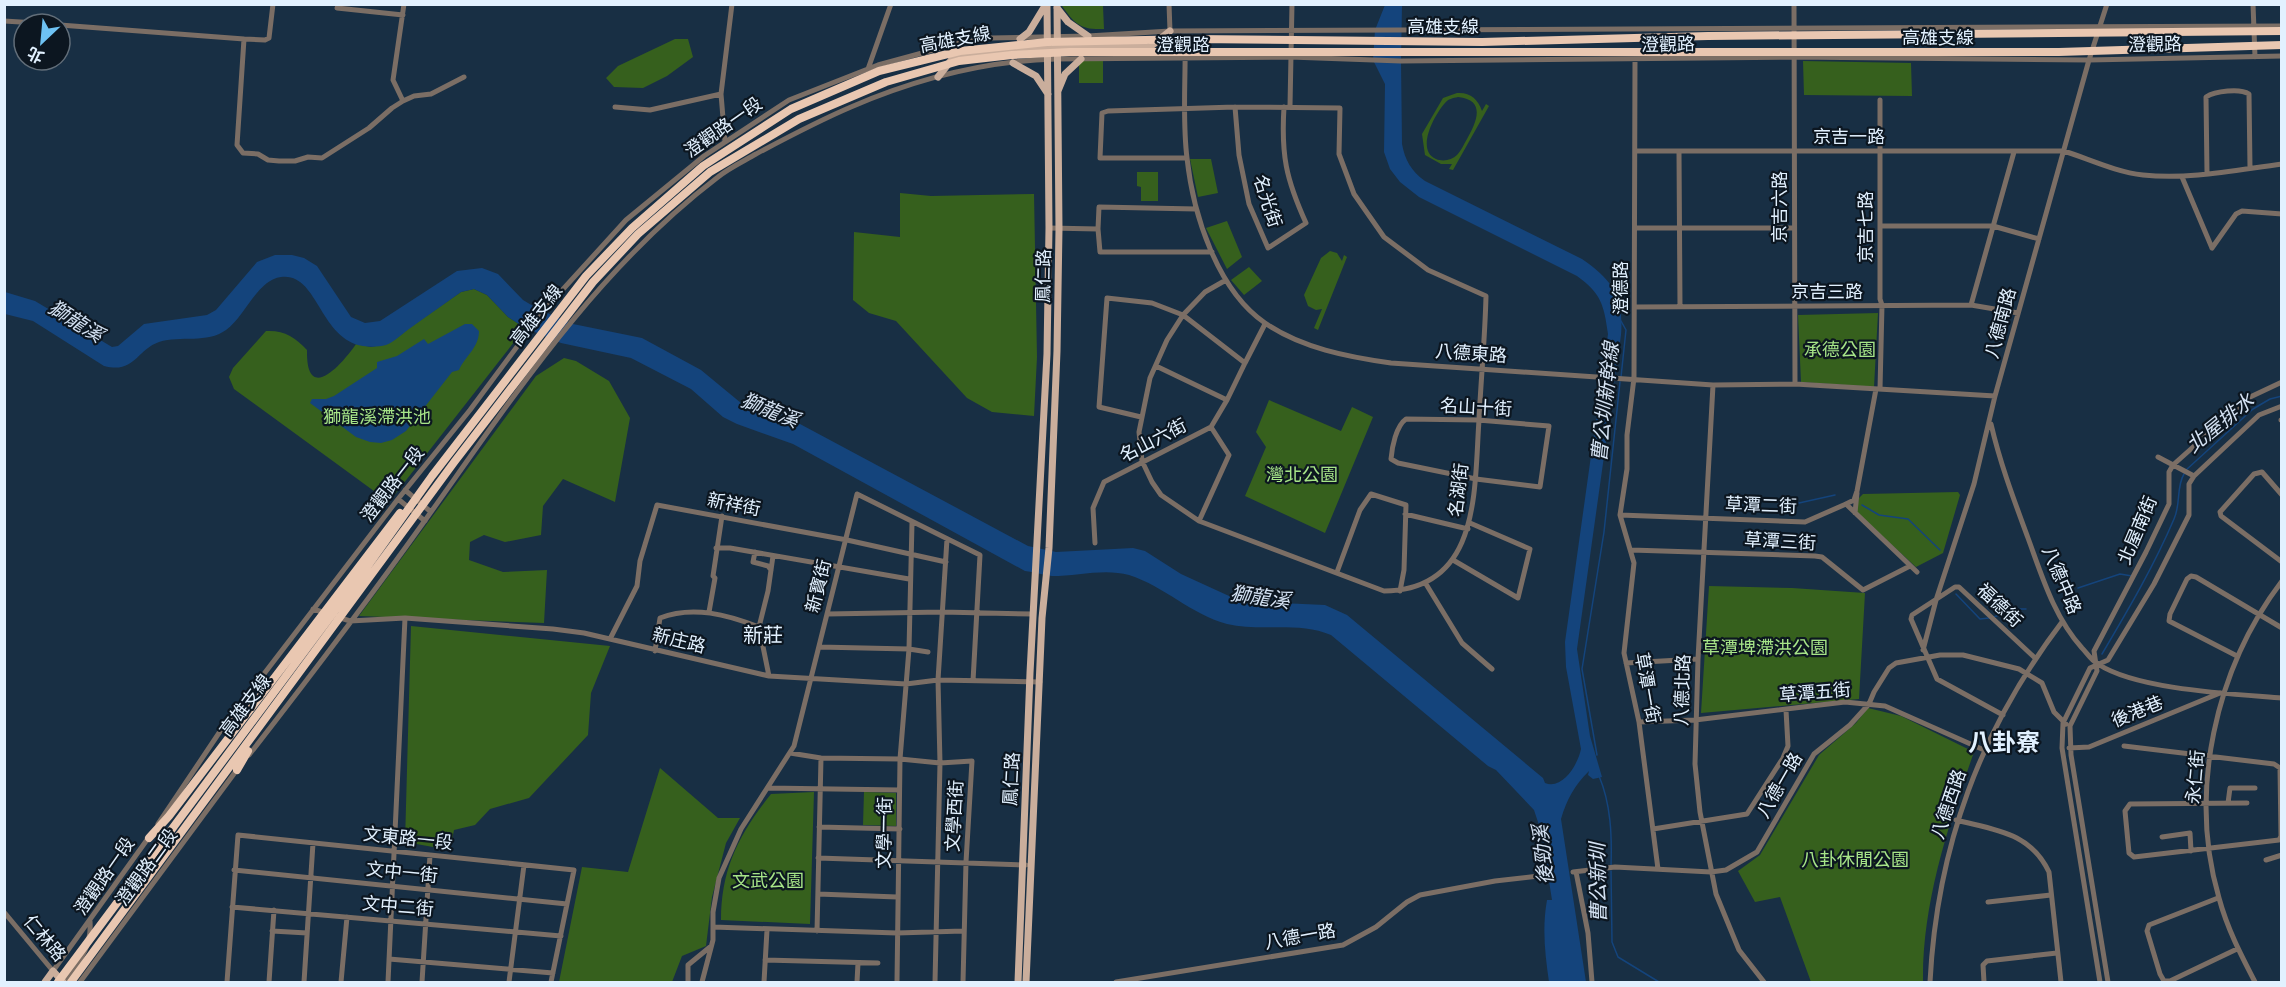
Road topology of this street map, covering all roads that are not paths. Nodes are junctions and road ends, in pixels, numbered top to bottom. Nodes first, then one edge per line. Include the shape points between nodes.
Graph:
1 (273, 4) edge
2 (404, 4) edge
3 (732, 4) edge
4 (891, 4) edge
5 (1046, 4) edge
6 (1169, 4) edge
7 (1292, 4) edge
8 (1794, 4) edge
9 (2108, 4) edge
10 (2253, 4) edge
11 (1057, 6) edge
12 (337, 8) dead end
13 (403, 15) junction
14 (72, 26) edge
15 (2254, 26) junction
16 (2282, 26) edge
17 (2101, 28) junction
18 (1794, 30) junction
19 (1170, 31) junction
20 (1292, 31) junction
21 (2282, 31) edge
22 (1185, 32) junction
23 (1088, 36) junction
24 (1047, 37) junction
25 (244, 39) junction
26 (1020, 39) junction
27 (1056, 42) junction
28 (2282, 45) edge
29 (1047, 49) junction
30 (2282, 56) edge
31 (1290, 57) junction
32 (1794, 57) junction
33 (2255, 57) junction
34 (1056, 59) junction
35 (1082, 59) junction
36 (1186, 59) junction
37 (1047, 60) junction
38 (1635, 60) junction
39 (2089, 60) junction
40 (1013, 63) junction
41 (868, 69) junction
42 (464, 77) dead end
43 (938, 77) junction
44 (721, 94) junction
45 (1048, 95) junction
46 (1057, 96) junction
47 (1880, 100) dead end
48 (403, 101) junction
49 (615, 107) dead end
50 (1235, 107) junction
51 (1287, 107) junction
52 (1186, 109) junction
53 (725, 142) junction
54 (1635, 151) junction
55 (1794, 151) junction
56 (1679, 152) junction
57 (1880, 152) junction
58 (2014, 152) junction
59 (2064, 152) junction
60 (1186, 158) junction
61 (2282, 164) edge
62 (2250, 168) junction
63 (2207, 173) junction
64 (2182, 177) junction
65 (1196, 209) junction
66 (2282, 214) edge
67 (1679, 226) junction
68 (1880, 226) junction
69 (1993, 226) junction
70 (1049, 228) junction
71 (1635, 228) junction
72 (1794, 228) junction
73 (1059, 229) junction
74 (1098, 229) junction
75 (2039, 239) junction
76 (1212, 252) junction
77 (1226, 280) junction
78 (1971, 305) junction
79 (1795, 306) junction
80 (1882, 306) junction
81 (1635, 307) junction
82 (1680, 307) junction
83 (2018, 313) junction
84 (1183, 315) junction
85 (1265, 324) junction
86 (1245, 363) junction
87 (1156, 366) junction
88 (1482, 369) junction
89 (1634, 378) junction
90 (2282, 382) edge
91 (1795, 384) junction
92 (1713, 385) junction
93 (1878, 389) junction
94 (1995, 396) junction
95 (1227, 400) junction
96 (2282, 406) edge
97 (1141, 417) junction
98 (1478, 420) junction
99 (1990, 421) junction
100 (1211, 428) junction
101 (2158, 457) dead end
102 (455, 461) junction
103 (1142, 461) junction
104 (2175, 466) junction
105 (2192, 475) junction
106 (432, 476) junction
107 (1476, 479) junction
108 (405, 490) junction
109 (1857, 491) junction
110 (2282, 495) edge
111 (398, 499) junction
112 (1846, 504) junction
113 (432, 512) junction
114 (1855, 513) junction
115 (1406, 514) junction
116 (1620, 515) junction
117 (722, 516) junction
118 (1706, 518) junction
119 (425, 521) junction
120 (1199, 521) junction
121 (912, 523) junction
122 (1469, 526) junction
123 (947, 539) junction
124 (847, 540) junction
125 (1095, 543) dead end
126 (716, 548) junction
127 (1631, 550) junction
128 (755, 552) junction
129 (1705, 552) junction
130 (910, 555) junction
131 (773, 556) junction
132 (1453, 560) junction
133 (946, 562) junction
134 (2282, 562) edge
135 (838, 566) junction
136 (1910, 566) junction
137 (771, 570) junction
138 (1337, 572) junction
139 (1917, 572) dead end
140 (909, 579) junction
141 (2282, 581) edge
142 (1426, 584) junction
143 (1400, 591) junction
144 (1936, 600) junction
145 (313, 609) junction
146 (709, 612) junction
147 (942, 612) junction
148 (976, 612) junction
149 (827, 614) junction
150 (910, 614) junction
151 (1033, 614) junction
152 (2259, 614) junction
153 (405, 618) junction
154 (350, 621) junction
155 (2062, 622) junction
156 (302, 624) junction
157 (759, 627) junction
158 (2282, 628) edge
159 (610, 639) junction
160 (819, 647) junction
161 (909, 649) junction
162 (1923, 650) junction
163 (655, 651) junction
164 (928, 652) dead end
165 (2237, 656) junction
166 (1926, 657) junction
167 (2035, 658) junction
168 (1698, 659) junction
169 (1626, 663) junction
170 (2096, 664) junction
171 (1492, 669) dead end
172 (2026, 673) junction
173 (769, 676) junction
174 (812, 680) junction
175 (939, 680) junction
176 (973, 681) junction
177 (1030, 681) junction
178 (1040, 681) junction
179 (906, 684) junction
180 (2222, 693) junction
181 (2282, 698) edge
182 (1869, 704) junction
183 (1786, 710) junction
184 (2003, 715) junction
185 (1695, 720) junction
186 (1639, 722) junction
187 (2064, 723) junction
188 (2070, 726) junction
189 (2124, 746) dead end
190 (2062, 748) junction
191 (2070, 748) junction
192 (1984, 750) junction
193 (790, 753) junction
194 (821, 758) junction
195 (2210, 758) junction
196 (900, 759) junction
197 (940, 763) junction
198 (237, 770) junction
199 (768, 788) junction
200 (820, 788) junction
201 (2255, 788) dead end
202 (899, 790) junction
203 (2206, 802) junction
204 (2229, 803) junction
205 (2247, 803) dead end
206 (1956, 820) junction
207 (1702, 823) junction
208 (819, 826) junction
209 (900, 829) junction
210 (1653, 830) junction
211 (2162, 837) dead end
212 (149, 838) junction
213 (313, 843) junction
214 (2280, 843) edge
215 (2209, 849) junction
216 (2191, 850) junction
217 (395, 852) junction
218 (430, 855) junction
219 (2282, 855) edge
220 (818, 858) junction
221 (2266, 860) dead end
222 (899, 861) junction
223 (937, 861) junction
224 (966, 862) junction
225 (524, 864) junction
226 (1022, 865) junction
227 (1032, 865) junction
228 (1658, 869) junction
229 (234, 870) junction
230 (1711, 872) junction
231 (1547, 875) dead end
232 (311, 878) junction
233 (393, 887) junction
234 (428, 890) junction
235 (818, 894) junction
236 (2051, 895) junction
237 (897, 897) junction
238 (2218, 898) junction
239 (520, 899) junction
240 (1988, 902) dead end
241 (567, 904) junction
242 (232, 907) junction
243 (274, 910) junction
244 (4, 912) edge
245 (308, 914) junction
246 (347, 917) junction
247 (90, 921) junction
248 (391, 922) junction
249 (426, 924) junction
250 (713, 927) junction
251 (767, 930) junction
252 (272, 931) junction
253 (816, 931) junction
254 (963, 931) junction
255 (516, 932) junction
256 (936, 932) junction
257 (307, 933) junction
258 (897, 933) junction
259 (561, 936) junction
260 (710, 946) junction
261 (2237, 949) junction
262 (87, 951) junction
263 (2057, 952) junction
264 (97, 959) junction
265 (389, 959) junction
266 (765, 960) junction
267 (424, 962) junction
268 (858, 963) junction
269 (878, 963) dead end
270 (511, 969) junction
271 (53, 971) junction
272 (553, 973) junction
273 (45, 982) edge
274 (58, 982) edge
275 (64, 982) edge
276 (70, 982) edge
277 (80, 982) edge
278 (227, 982) edge
279 (268, 982) edge
280 (303, 982) edge
281 (341, 982) edge
282 (388, 982) edge
283 (423, 982) edge
284 (510, 982) edge
285 (551, 982) edge
286 (687, 982) edge
287 (702, 982) edge
288 (764, 982) edge
289 (857, 982) edge
290 (897, 982) edge
291 (935, 982) edge
292 (963, 982) edge
293 (1018, 982) edge
294 (1026, 982) edge
295 (1116, 982) edge
296 (1592, 982) edge
297 (1764, 982) edge
298 (1929, 982) edge
299 (1984, 982) edge
300 (2061, 982) edge
301 (2100, 982) edge
302 (2108, 982) edge
303 (2254, 982) edge

1 - 25 street via 268,39
2 - 13 street
3 - 44 street
4 - 41 street
5 - 24 main road, 鳳仁路
5 - 26 main road via 1029,32
6 - 19 street
7 - 20 street
8 - 18 street, 京吉六路
9 - 17 street, 八德南路
10 - 15 street
11 - 23 main road via 1068,22
11 - 27 main road, 鳳仁路
12 - 13 street
13 - 48 street via 393,80
14 - 25 street
15 - 16 street, 澄觀路
15 - 17 street, 澄觀路
15 - 33 street
17 - 18 street, 澄觀路
17 - 39 street, 八德南路
18 - 20 street, 澄觀路
18 - 32 street, 京吉六路
19 - 22 street, 澄觀路
19 - 23 street, 澄觀路
19 - 27 main road via 1150,46
20 - 22 street, 澄觀路
20 - 31 street
21 - 106 highway, 高雄支線, bridge via 1482,42 1183,39 1047,42 960,51 879,71 791,109 703,166 632,228 586,276
22 - 36 street, 八德東路
23 - 27 street, 澄觀路
24 - 26 street, 澄觀路一段
24 - 27 street, 澄觀路
24 - 29 main road, 鳳仁路
25 - 48 street via 237,145 243,153 279,162 321,158
26 - 41 street, 澄觀路一段 via 959,43
27 - 29 main road
27 - 34 main road, 鳳仁路
28 - 102 highway, 高雄支線, bridge via 2059,52 1070,52 959,62 886,82 799,119 710,171 638,234 593,282
29 - 37 main road, 鳳仁路
29 - 43 main road via 953,58
30 - 33 street, 澄觀路
31 - 36 street, 澄觀路
31 - 38 street, 澄觀路 via 1401,61
31 - 51 street
32 - 38 street, 澄觀路
32 - 39 street, 澄觀路
32 - 55 street, 京吉六路
33 - 39 street, 澄觀路
34 - 35 street, 澄觀路
34 - 37 street, 澄觀路一段
34 - 46 main road, 鳳仁路
35 - 36 street, 澄觀路
35 - 46 main road via 1065,74
36 - 52 street, 八德東路
37 - 40 street, 澄觀路一段
37 - 45 main road, 鳳仁路
38 - 54 street, 澄德路
39 - 59 street, 八德南路
40 - 43 street, 澄觀路一段
40 - 45 main road via 1036,76
41 - 53 street, 澄觀路一段 via 789,100
42 - 48 street via 431,94
43 - 113 street, 澄觀路一段 via 891,90 807,126 720,175 642,242 571,320
44 - 49 street via 650,110
44 - 53 street
45 - 70 main road, 鳳仁路
46 - 73 main road, 鳳仁路
47 - 57 street, 京吉七路
50 - 51 street, 名湖街
50 - 51 street, 名光街 via 1249,204 1268,248 1306,223 1288,180 1282,140
50 - 52 street, 名湖街
51 - 88 street, 名湖街 via 1340,108 1339,154 1354,194 1384,237 1428,270 1486,296
52 - 60 street, 八德東路
52 - 60 street, 名湖街 via 1102,113 1100,158
53 - 108 street, 澄觀路一段 via 626,220 545,309
54 - 56 street, 京吉一路
54 - 71 street, 澄德路
55 - 56 street, 京吉一路
55 - 57 street, 京吉一路
55 - 72 street, 京吉六路
56 - 67 street
57 - 58 street, 京吉一路
57 - 68 street, 京吉七路
58 - 59 street, 京吉一路
58 - 69 street
59 - 64 street, 京吉一路 via 2124,171
59 - 75 street, 八德南路
60 - 65 street, 八德東路
61 - 62 street, 京吉一路
62 - 63 street, 京吉一路
62 - 63 street via 2249,94 2212,93 2206,97
63 - 64 street, 京吉一路
64 - 66 street via 2212,248 2242,211
65 - 74 street via 1100,207
65 - 76 street, 八德東路
67 - 71 street
67 - 72 street
67 - 82 street
68 - 69 street
68 - 80 street, 京吉七路
69 - 75 street
69 - 78 street
70 - 73 street
70 - 151 main road, 鳳仁路 via 1047,354
71 - 81 street, 澄德路
72 - 79 street, 京吉六路
73 - 74 street
73 - 178 main road, 鳳仁路 via 1049,548
74 - 76 street via 1100,252
75 - 83 street, 八德南路
76 - 77 street, 八德東路
77 - 84 street, 名湖街 via 1205,292
77 - 85 street, 八德東路 via 1245,306
78 - 80 street, 京吉三路
78 - 83 street, 京吉三路
79 - 80 street, 京吉三路
79 - 82 street, 京吉三路
79 - 91 street, 京吉六路
80 - 93 street, 京吉七路
81 - 82 street, 京吉三路
81 - 89 street, 澄德路
83 - 94 street, 八德南路
84 - 86 street
84 - 87 street, 名湖街
84 - 97 street via 1152,303 1107,298 1099,406
85 - 86 street
85 - 88 street, 八德東路 via 1300,341 1358,359
86 - 95 street
87 - 95 street
87 - 97 street, 名湖街
88 - 89 street, 八德東路
88 - 98 street, 名湖街
89 - 92 street, 八德東路
89 - 116 street, 澄德路
90 - 104 street via 2248,398
91 - 92 street, 八德東路
91 - 93 street, 八德東路
92 - 118 street, 八德北路
93 - 94 street, 八德東路
93 - 109 street, 草潭二街
94 - 99 street, 八德南路
95 - 100 street
96 - 105 street via 2259,415
97 - 103 street, 名湖街
98 - 107 street, 名湖街
98 - 107 street, 名山十街 via 1549,426 1540,487
98 - 107 street, 名山十街 via 1406,419 1399,428 1391,459
99 - 144 street, 八德南路
99 - 155 street, 八德中路 via 2009,487
100 - 103 street, 名山六街
100 - 120 street, 名山六街 via 1229,456
101 - 104 street
102 - 198 highway, bridge via 438,493
102 - 276 highway, 高雄支線, bridge
103 - 120 street, 名湖街 via 1161,495
103 - 125 street, 名山六街 via 1104,482 1093,508
104 - 105 street
104 - 170 street, 北屋南街 via 2169,472 2169,504 2094,651
105 - 170 street via 2189,515 2131,625 2108,660
106 - 212 highway, bridge
106 - 274 highway, 高雄支線, bridge
107 - 122 street, 名湖街
108 - 111 street, 澄觀路一段
108 - 113 street
109 - 112 street, 草潭二街 via 1854,500
109 - 114 street
110 - 134 street via 2259,472 2220,512
111 - 119 street
111 - 145 street, 澄觀路一段
112 - 114 street
112 - 118 street, 草潭二街 via 1805,522
113 - 119 street, 澄觀路一段
114 - 136 street
115 - 122 street
115 - 138 street via 1406,505 1371,494 1360,510
115 - 143 street
116 - 118 street, 草潭二街
116 - 127 street, 草潭一街
117 - 124 street, 新祥街
117 - 126 street
117 - 159 street, 新祥街 via 657,505 640,561 637,586
118 - 129 street, 八德北路
119 - 154 street, 澄觀路一段
120 - 138 street, 名湖街
121 - 123 street
121 - 124 street, 新寶街 via 857,494
121 - 130 street, 文學一街
122 - 132 street, 名湖街
122 - 132 street via 1530,549 1518,598
123 - 133 street
123 - 148 street via 980,555
124 - 130 street, 新祥街
124 - 135 street, 新寶街
126 - 128 street
126 - 146 street
127 - 129 street, 草潭三街
127 - 169 street, 草潭一街 via 1634,563
128 - 131 street
128 - 137 street via 753,562
129 - 136 street, 草潭三街 via 1822,557 1863,590
129 - 168 street, 八德北路
130 - 133 street, 新祥街
130 - 140 street, 文學一街
131 - 135 street
131 - 137 street
132 - 142 street, 名湖街
133 - 147 street
135 - 140 street
135 - 149 street, 新寶街
136 - 139 street
137 - 157 street
138 - 143 street, 名湖街 via 1384,591
140 - 150 street, 文學一街
141 - 152 street, 永仁街
142 - 143 street, 名湖街
142 - 171 street via 1462,643
144 - 162 street, 八德南路
144 - 162 street, 福德街 via 1911,617
144 - 167 street, 福德街 via 1955,587 1961,588
145 - 154 street, 新庄路
145 - 156 street, 澄觀路一段
146 - 157 street
146 - 163 street via 660,618
147 - 148 street
147 - 150 street
147 - 175 street
148 - 151 street
148 - 176 street
149 - 150 street
149 - 160 street, 新寶街
150 - 161 street, 文學一街
151 - 177 main road, 鳳仁路
152 - 158 street
152 - 165 street, 永仁街
152 - 165 street via 2196,577 2187,579 2169,621
153 - 154 street, 新庄路
153 - 159 street, 新庄路 via 553,629
153 - 217 street
154 - 156 street
154 - 198 street, 澄觀路一段
155 - 167 street, 八德西路
155 - 170 street, 八德中路
156 - 212 street, 澄觀路一段 via 221,730
157 - 173 street
159 - 163 street, 新庄路
160 - 161 street
160 - 174 street, 新寶街
161 - 164 street
161 - 179 street, 文學一街
162 - 166 street, 福德街
163 - 173 street, 新庄路
165 - 180 street, 永仁街
166 - 172 street, 八德一路 via 1963,655
166 - 182 street, 八德一路 via 1889,668
166 - 184 street, 福德街 via 1937,679
167 - 172 street, 八德西路
168 - 169 street
168 - 185 street, 八德北路
169 - 186 street, 草潭一街
170 - 180 street via 2145,682
170 - 187 street via 2090,668
170 - 188 street via 2097,671
172 - 184 street, 八德西路
172 - 187 street, 八德一路 via 2042,683 2054,712
173 - 174 street, 新庄路
174 - 179 street, 新庄路
174 - 193 street, 新寶街
175 - 176 street, 新庄路
175 - 179 street, 新庄路
175 - 197 street
176 - 177 street, 新庄路
177 - 178 street, 新庄路
177 - 226 main road, 鳳仁路
178 - 227 main road, 鳳仁路
179 - 196 street, 文學一街
180 - 181 street
180 - 191 street, 後港巷 via 2088,747
180 - 195 street, 永仁街
182 - 183 street, 草潭五街 via 1845,702
182 - 192 street, 草潭五街 via 1905,714
182 - 230 street, 八德一路 via 1814,754 1757,852 1726,870
183 - 185 street, 草潭五街
183 - 207 street via 1788,746 1752,810
184 - 192 street, 八德西路
185 - 186 street, 草潭五街
185 - 207 street, 八德北路
186 - 210 street, 草潭一街
187 - 188 street
187 - 190 street
188 - 191 street
189 - 195 street
190 - 191 street, 後港巷
190 - 301 street
191 - 302 street
192 - 206 street, 八德西路
193 - 194 street, 文學西街
193 - 199 street, 新寶街
194 - 196 street, 文學西街
194 - 200 street
195 - 203 street, 永仁街
195 - 214 street via 2278,765
196 - 197 street, 文學西街
196 - 202 street, 文學一街
197 - 223 street
197 - 224 street, 文學西街 via 972,761
198 - 264 street, 澄觀路二段
199 - 200 street
199 - 250 street, 新寶街 via 741,829 718,878
200 - 202 street
200 - 208 street
201 - 204 street via 2230,788
202 - 209 street, 文學一街
203 - 204 street
203 - 215 street, 永仁街
203 - 216 street via 2126,807 2129,854 2134,857
204 - 205 street
206 - 236 street via 2026,842 2049,872
206 - 298 street, 八德西路 via 1937,904
207 - 210 street
207 - 230 street, 八德北路
208 - 209 street
208 - 220 street
209 - 222 street, 文學一街
210 - 228 street, 草潭一街
211 - 216 street via 2190,833
212 - 247 street, 澄觀路一段
213 - 217 street, 文東路一段
213 - 229 street, 文東路一段 via 238,835
213 - 232 street
214 - 215 street
215 - 216 street
215 - 238 street, 永仁街
217 - 218 street, 文東路一段
217 - 233 street
218 - 225 street, 文東路一段
218 - 234 street
219 - 221 street
220 - 222 street
220 - 235 street
222 - 223 street
222 - 237 street, 文學一街
223 - 224 street
223 - 256 street
224 - 226 street
224 - 254 street, 文學西街
225 - 239 street
225 - 241 street, 文東路一段 via 574,870
226 - 227 street
226 - 293 main road, 鳳仁路
227 - 294 main road, 鳳仁路
228 - 230 street, 八德一路
228 - 296 street, 八德一路 via 1615,867 1574,872 1588,933
229 - 232 street, 文中一街
229 - 242 street
230 - 297 street, 八德北路 via 1739,951
231 - 295 street, 八德一路 via 1420,895 1343,945
232 - 233 street, 文中一街
232 - 245 street
233 - 234 street, 文中一街
233 - 248 street
234 - 239 street, 文中一街
234 - 249 street
235 - 237 street
235 - 253 street
236 - 240 street
236 - 263 street
237 - 258 street, 文學一街
238 - 261 street, 永仁街
238 - 261 street via 2149,925 2147,931 2160,974 2164,981 2169,981
239 - 241 street, 文中一街
239 - 255 street
241 - 259 street
242 - 243 street, 文中二街
242 - 278 street
243 - 245 street, 文中二街
243 - 252 street
244 - 271 street, 仁林路
245 - 246 street, 文中二街
245 - 257 street
246 - 248 street, 文中二街
246 - 281 street
247 - 262 street
247 - 271 street, 澄觀路一段
248 - 249 street, 文中二街
248 - 265 street
249 - 255 street, 文中二街
249 - 267 street
250 - 251 street
250 - 260 street, 新寶街
251 - 253 street
251 - 266 street
252 - 257 street
252 - 279 street
253 - 258 street
254 - 256 street
254 - 292 street, 文學西街
255 - 259 street, 文中二街
255 - 270 street
256 - 258 street
256 - 291 street
257 - 280 street
258 - 290 street, 文學一街
259 - 272 street
260 - 286 street via 688,964
260 - 287 street, 新寶街
261 - 303 street, 永仁街
262 - 264 street
262 - 275 street
263 - 299 street via 1988,961 1983,965
263 - 300 street
264 - 277 street, 澄觀路二段
265 - 267 street
265 - 282 street
266 - 268 street
266 - 288 street
267 - 270 street
267 - 283 street
268 - 269 street
268 - 289 street
270 - 272 street
270 - 284 street
271 - 273 main road, 澄觀路一段
271 - 275 main road, 仁林路
272 - 285 street

